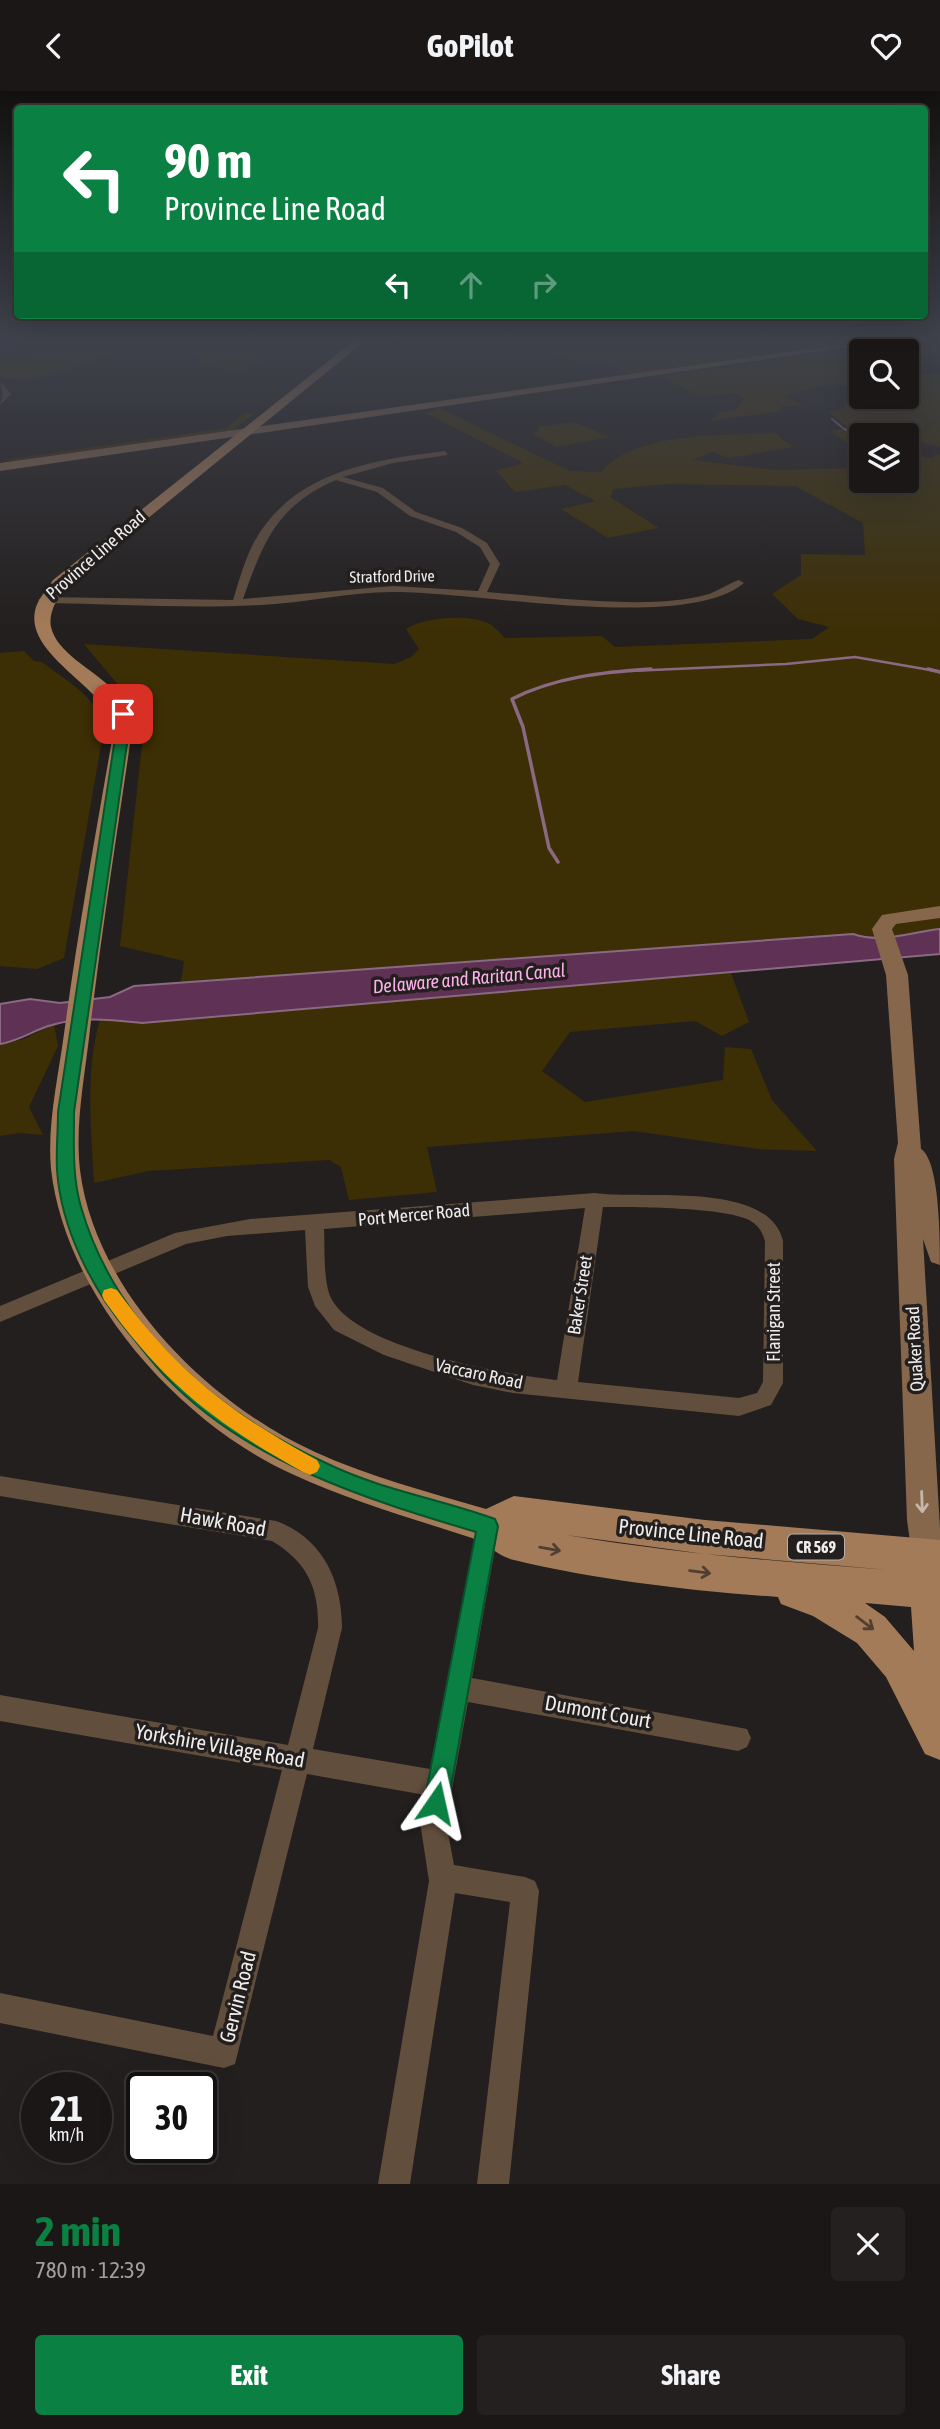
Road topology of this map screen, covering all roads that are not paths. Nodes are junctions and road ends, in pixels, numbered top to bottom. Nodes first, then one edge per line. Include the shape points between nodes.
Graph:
1 (240, 434) edge
2 (244, 434) edge
3 (445, 453) dead end
4 (0, 467) edge
5 (332, 476) junction
6 (739, 583) dead end
7 (481, 594) junction
8 (43, 600) junction
9 (237, 602) junction
10 (940, 912) edge
11 (910, 1143) junction
12 (595, 1200) junction
13 (738, 1210) joint
14 (314, 1223) junction
15 (940, 1255) edge
16 (99, 1275) junction
17 (0, 1314) edge
18 (566, 1390) junction
19 (734, 1407) joint
20 (0, 1486) edge
21 (488, 1526) junction
22 (934, 1574) edge
23 (757, 1579) junction
24 (457, 1688) junction
25 (0, 1708) edge
26 (738, 1738) dead end
27 (940, 1739) edge
28 (298, 1759) junction
29 (440, 1784) junction
30 (442, 1877) junction
31 (0, 2008) edge
32 (394, 2184) edge
33 (493, 2184) edge

1 - 4 main road
2 - 8 main road, Province Line Road
3 - 5 street
5 - 7 street via 380,490 414,514 485,545 495,563
5 - 9 street via 303,493 268,527
6 - 7 street, Stratford Drive via 705,596 639,604
7 - 9 street, Stratford Drive via 393,589
8 - 9 street, Stratford Drive
8 - 16 main road, Province Line Road / CR 569 via 36,618 43,644 110,698 124,723 66,1112 66,1172 83,1241
10 - 11 main road, Quaker Road via 884,923 900,1006
11 - 15 main road, Quaker Road
11 -> 22 main road, Quaker Road via 906,1173
12 - 13 street, Port Mercer Road via 661,1201
12 - 14 street, Port Mercer Road
12 - 18 street, Baker Street
13 - 19 street, Flanigan Street via 767,1214 774,1241 774,1383 769,1403
14 - 16 street, Port Mercer Road via 201,1233
14 - 18 street, Vaccaro Road via 318,1287 330,1314 341,1324 427,1363 499,1381
16 - 17 street, Port Mercer Road
16 - 21 main road, Province Line Road / CR 569 via 143,1340 173,1372 255,1436 343,1480
18 - 19 street, Vaccaro Road
20 - 28 street, Hawk Road via 257,1526 276,1531 308,1552 325,1578 332,1608
21 - 22 main road, Province Line Road / CR 569 via 514,1513 705,1537
21 -> 23 main road, Province Line Road / CR 569 via 512,1543
21 - 24 street
22 - 23 main road, Province Line Road / CR 569
22 - 27 main road
23 -> 27 main road via 827,1602 868,1624 898,1659
24 - 26 street, Dumont Court
24 - 29 street
25 - 28 street, Yorkshire Village Road
28 - 29 street, Yorkshire Village Road
28 - 31 street, Gervin Road via 224,2053
29 - 30 street via 433,1822
30 - 32 street
30 - 33 street via 525,1891

